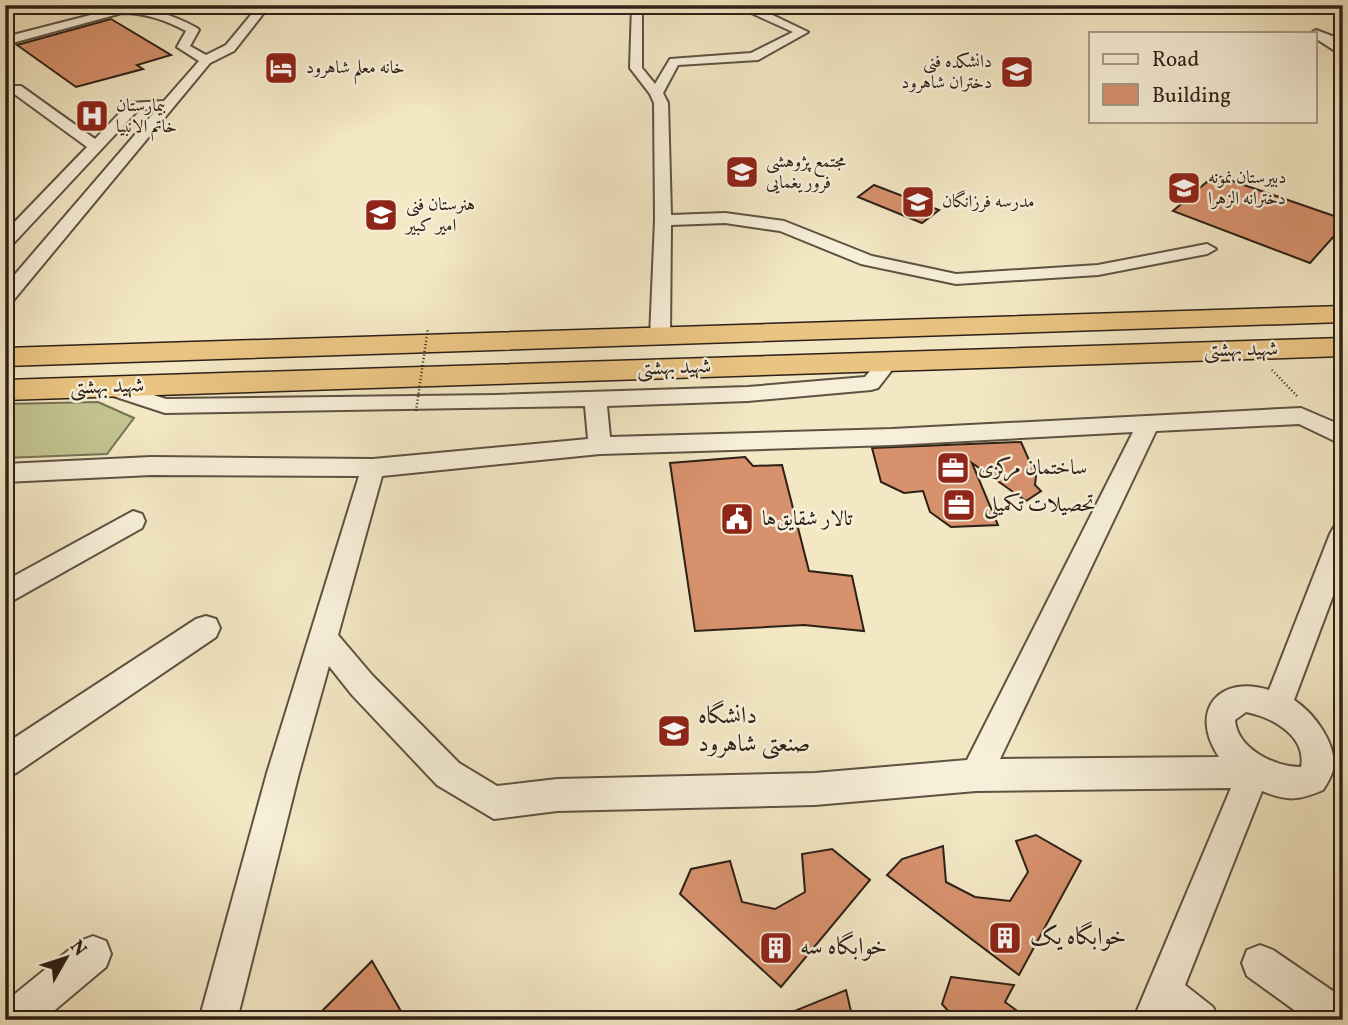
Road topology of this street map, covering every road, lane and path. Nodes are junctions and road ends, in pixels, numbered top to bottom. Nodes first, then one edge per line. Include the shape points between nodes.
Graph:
1 (265, 5) edge
2 (637, 5) edge
3 (752, 5) edge
4 (5, 40) edge
5 (1343, 44) edge
6 (1343, 52) edge
7 (206, 60) junction
8 (5, 90) edge
9 (658, 91) junction
10 (168, 105) junction
11 (96, 146) junction
12 (39, 206) junction
13 (83, 206) junction
14 (663, 220) junction
15 (5, 242) edge
16 (47, 249) junction
17 (1207, 249) dead end
18 (5, 251) edge
19 (5, 298) edge
20 (1343, 314) edge
21 (1076, 323) junction
22 (428, 328) dead end
23 (660, 337) junction
24 (1343, 347) edge
25 (1254, 350) junction
26 (1185, 351) junction
27 (5, 357) edge
28 (889, 361) junction
29 (108, 387) junction
30 (5, 390) edge
31 (595, 399) junction
32 (416, 411) dead end
33 (1148, 424) junction
34 (1336, 433) edge
35 (600, 446) junction
36 (373, 468) junction
37 (5, 473) edge
38 (133, 521) dead end
39 (1343, 534) edge
40 (5, 594) edge
41 (206, 628) dead end
42 (324, 639) junction
43 (1277, 706) junction
44 (5, 762) edge
45 (1254, 772) junction
46 (976, 775) junction
47 (93, 954) dead end
48 (1260, 963) dead end
49 (1158, 1006) edge
50 (13, 1020) edge
51 (218, 1020) edge
52 (1200, 1020) edge
53 (1340, 1020) edge

1 - 7 lane via 230,48
2 - 9 lane via 636,68
3 - 9 lane via 753,10 802,32 754,57 674,62
4 - 7 lane via 141,9 193,30 183,47
5 - 6 lane via 1316,34
7 - 10 lane
8 - 11 lane via 16,89
9 - 14 lane
10 - 11 lane via 134,106
10 - 13 lane
11 - 12 lane
12 - 13 lane
12 - 15 lane
13 - 16 lane
14 - 17 lane via 724,218 784,226 867,260 957,279 1097,270
14 - 23 lane
16 - 18 lane
16 - 19 lane
20 - 21 highway, شهید بهشتی
21 - 23 highway, شهید بهشتی
21 - 26 highway via 1062,330 1071,344
22 - 32 path, bridge
23 - 27 highway, شهید بهشتی
24 - 25 highway, شهید بهشتی
25 - 26 highway, شهید بهشتی
25 - 34 path
26 - 28 highway, شهید بهشتی
28 - 29 highway, شهید بهشتی
28 - 31 lane via 871,383 839,388
29 - 30 highway, شهید بهشتی
29 - 31 lane via 165,406
31 - 35 lane
33 - 34 lane via 1301,416
33 - 35 lane via 892,438
33 - 46 lane
35 - 36 lane
36 - 37 lane via 151,466
36 - 42 lane
38 - 40 lane
39 - 43 lane
41 - 44 lane
42 - 46 lane via 448,774 494,803 557,795 815,789
42 - 51 lane via 283,773
43 - 45 lane via 1254,699 1234,701 1220,718 1228,746
43 - 45 lane via 1314,742 1318,768 1312,778 1301,783 1270,780
45 - 46 lane
45 - 49 lane
47 - 50 lane
48 - 53 lane
49 - 52 lane

